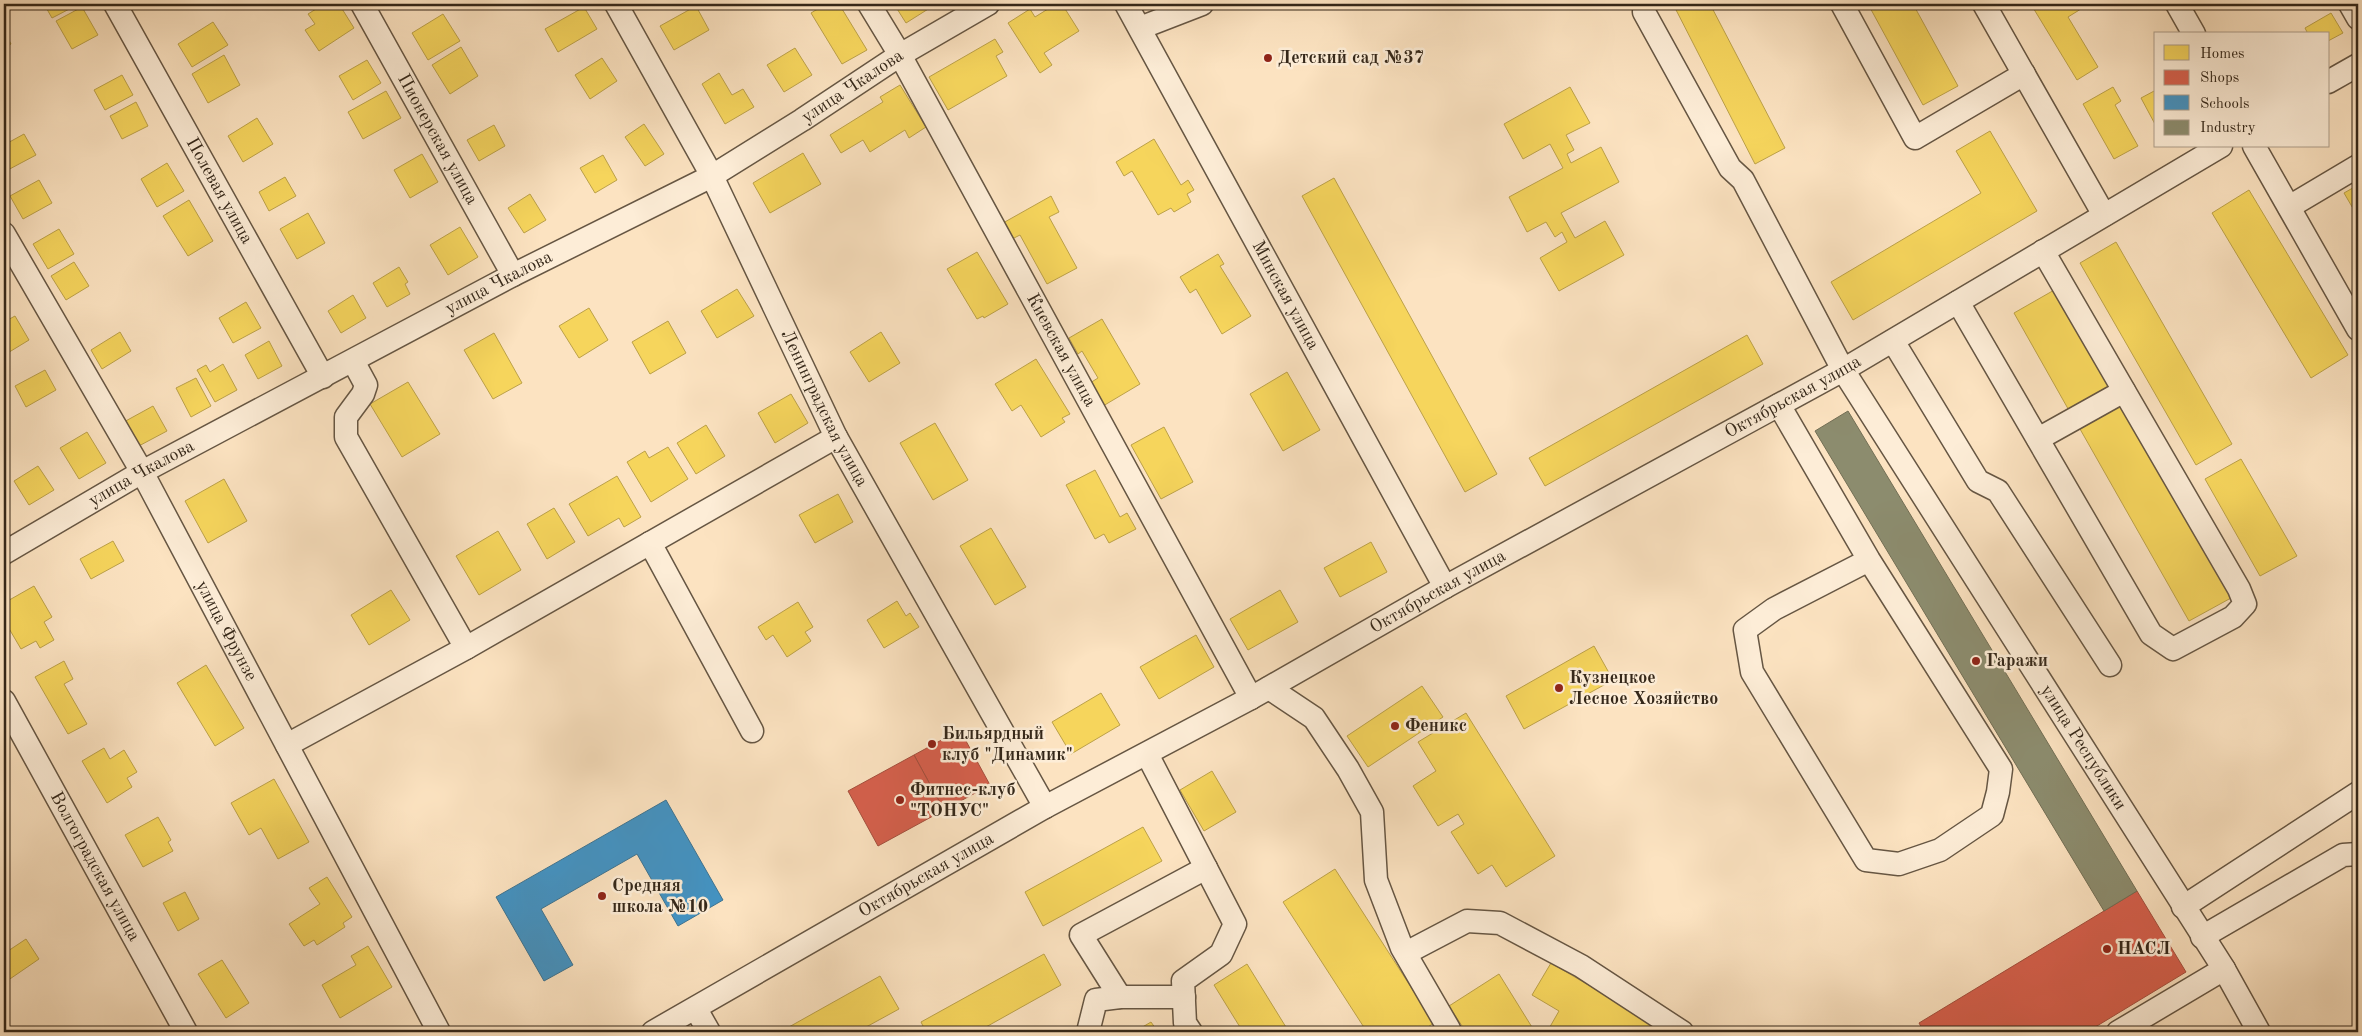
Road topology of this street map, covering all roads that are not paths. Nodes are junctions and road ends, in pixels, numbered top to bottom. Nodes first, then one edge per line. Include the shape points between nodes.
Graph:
1 (115, 4) edge
2 (362, 4) edge
3 (616, 4) edge
4 (869, 4) edge
5 (988, 4) edge
6 (1126, 4) edge
7 (1202, 4) edge
8 (1842, 4) edge
9 (1984, 4) edge
10 (2177, 4) edge
11 (2350, 4) edge
12 (1644, 12) dead end
13 (2358, 18) edge
14 (1140, 28) junction
15 (2193, 32) edge
16 (900, 55) junction
17 (2358, 66) edge
18 (2024, 74) junction
19 (2330, 81) edge
20 (2218, 148) edge
21 (2255, 148) edge
22 (2358, 166) edge
23 (712, 176) junction
24 (2289, 207) junction
25 (2104, 215) junction
26 (4, 234) edge
27 (2043, 251) junction
28 (513, 275) junction
29 (1958, 302) junction
30 (2358, 329) edge
31 (1893, 341) junction
32 (353, 361) junction
33 (1843, 370) junction
34 (323, 377) junction
35 (2124, 391) junction
36 (1779, 405) junction
37 (836, 437) junction
38 (2038, 439) junction
39 (142, 472) junction
40 (650, 543) junction
41 (4, 553) edge
42 (1869, 560) junction
43 (1446, 587) junction
44 (466, 648) junction
45 (2110, 665) dead end
46 (1260, 693) junction
47 (4, 701) edge
48 (752, 731) dead end
49 (287, 746) junction
50 (1147, 754) junction
51 (2358, 793) edge
52 (1045, 807) junction
53 (2358, 854) edge
54 (1206, 868) junction
55 (2183, 907) junction
56 (2202, 937) junction
57 (1406, 953) junction
58 (2224, 969) junction
59 (1120, 997) junction
60 (1184, 997) junction
61 (696, 1008) junction
62 (186, 1032) edge
63 (439, 1032) edge
64 (653, 1032) edge
65 (709, 1032) edge
66 (1091, 1032) edge
67 (1192, 1032) edge
68 (1447, 1032) edge
69 (1682, 1032) edge
70 (2118, 1032) edge
71 (2258, 1032) edge

1 - 34 street, Полевая улица
2 - 28 street, Пионерская улица
3 - 23 street, Ленинградская улица
4 - 16 street, Киевская улица
5 - 16 street, улица Чкалова
6 - 14 street, Минская улица
7 - 14 street
8 - 18 street via 1915,138
9 - 18 street
10 - 15 street
11 - 13 street
12 - 33 street, улица Республики via 1730,168 1743,180
14 - 43 street, Минская улица
16 - 23 street, улица Чкалова
16 - 46 street, Киевская улица
17 - 19 street
18 - 25 street
20 - 25 street, Октябрьская улица
21 - 24 street
22 - 24 street
23 - 28 street, улица Чкалова
23 - 37 street, Ленинградская улица
24 - 30 street
25 - 27 street, Октябрьская улица
26 - 39 street, улица Фрунзе
27 - 29 street, Октябрьская улица
27 - 35 street
28 - 32 street, улица Чкалова
29 - 31 street, Октябрьская улица
29 - 38 street
31 - 33 street, Октябрьская улица
31 - 45 street via 1978,481 1998,491
32 - 34 street, улица Чкалова
32 - 44 street via 366,385 346,417 346,437
33 - 36 street, Октябрьская улица
33 - 55 street, улица Республики
34 - 39 street, улица Чкалова
35 - 38 street
35 - 38 street via 2239,589 2244,604 2233,616 2173,649 2151,634
36 - 42 street
36 - 43 street, Октябрьская улица
37 - 40 street
37 - 52 street, Ленинградская улица
39 - 41 street, улица Чкалова
39 - 49 street, улица Фрунзе
40 - 44 street
40 - 48 street
42 - 42 street via 2001,769 1992,815 1940,850 1899,864 1866,860 1752,672 1746,630 1774,609
43 - 46 street, Октябрьская улица
44 - 49 street
46 - 50 street, Октябрьская улица
46 - 57 street via 1314,718 1348,769 1372,812 1376,880
47 - 62 street, Волгоградская улица
49 - 63 street, улица Фрунзе
50 - 52 street, Октябрьская улица
50 - 54 street
51 - 55 street
52 - 61 street, Октябрьская улица
53 - 56 street via 2343,855
54 - 59 street via 1081,935
54 - 60 street via 1234,924 1221,954 1183,981
55 - 56 street, улица Республики
56 - 58 street, улица Республики
57 - 68 street via 1449,1029
57 - 69 street via 1467,921 1500,923 1581,966
58 - 70 street
58 - 71 street, улица Республики
59 - 60 street
59 - 66 street via 1096,1000 1089,1028
60 - 67 street via 1185,1023
61 - 64 street, Октябрьская улица
61 - 65 street

